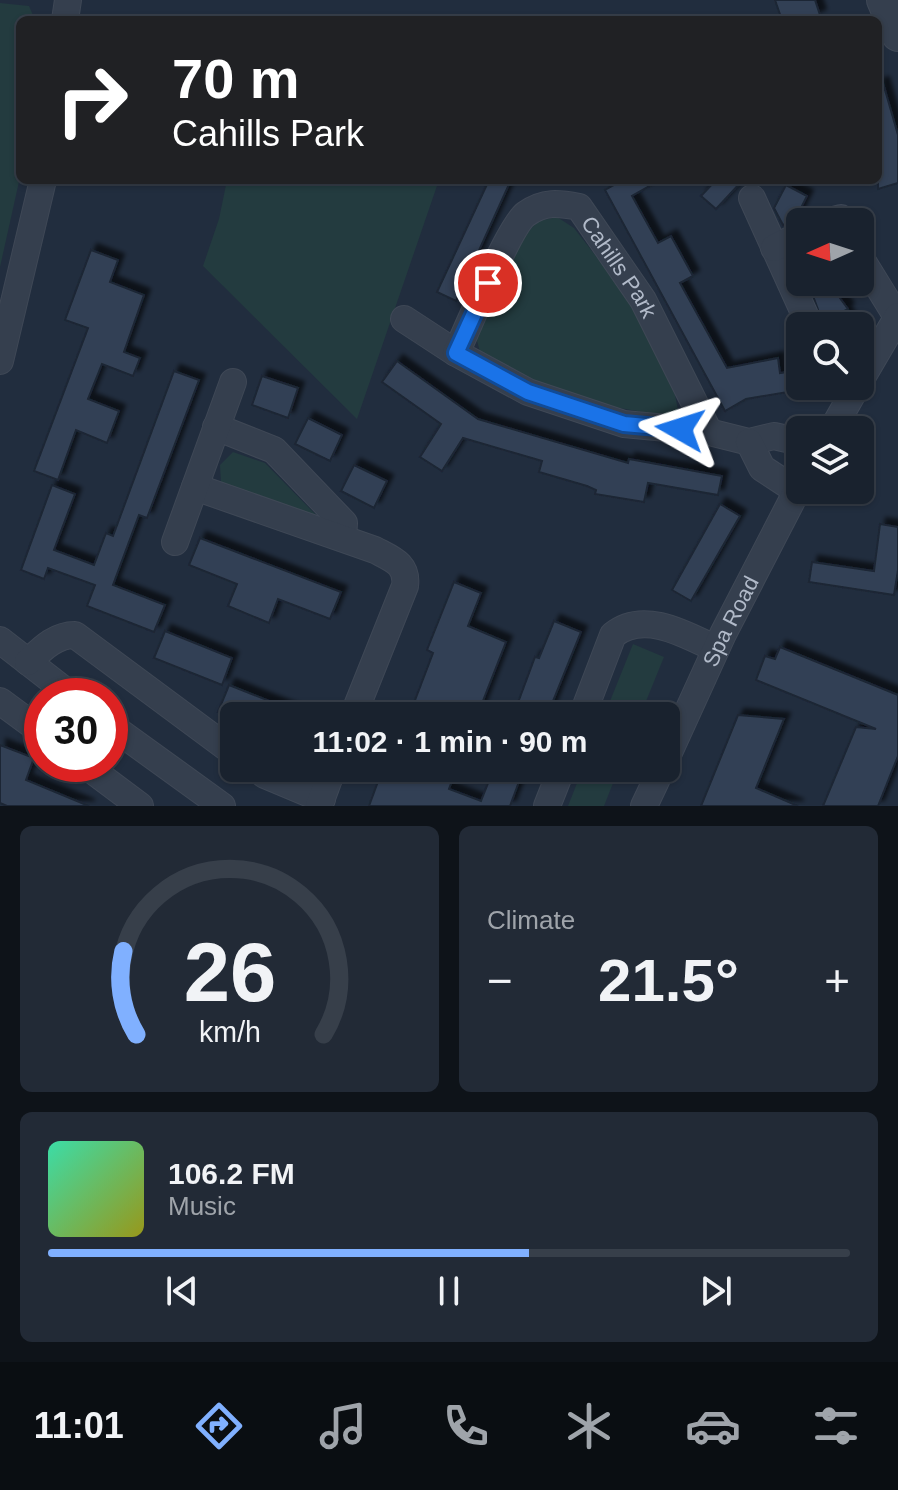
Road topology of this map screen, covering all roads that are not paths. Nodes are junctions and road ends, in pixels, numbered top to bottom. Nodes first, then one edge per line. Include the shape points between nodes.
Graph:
1 (883, 0) edge
2 (898, 35) edge
3 (42, 184) edge
4 (752, 198) dead end
5 (786, 242) edge
6 (774, 248) junction
7 (874, 280) edge
8 (804, 312) edge
9 (897, 317) edge
10 (404, 319) dead end
11 (456, 353) junction
12 (874, 358) edge
13 (0, 361) edge
14 (233, 382) dead end
15 (216, 427) junction
16 (709, 432) junction
17 (786, 439) edge
18 (749, 442) junction
19 (786, 481) edge
20 (195, 487) junction
21 (790, 504) edge
22 (343, 538) junction
23 (175, 542) dead end
24 (0, 640) edge
25 (716, 649) junction
26 (28, 662) junction
27 (49, 678) edge
28 (0, 701) edge
29 (359, 702) edge
30 (587, 702) edge
31 (24, 719) edge
32 (680, 728) edge
33 (128, 738) edge
34 (220, 743) edge
35 (108, 782) edge
36 (279, 782) edge
37 (328, 782) edge
38 (556, 782) edge
39 (655, 782) edge
40 (320, 803) edge
41 (140, 806) edge
42 (222, 806) edge
43 (547, 806) edge
44 (644, 806) edge

1 - 2 street
3 - 13 street
4 - 6 street
5 - 6 street
6 - 8 street
7 - 9 street
9 - 12 street
10 - 11 street
11 - 16 street via 528,392 624,424
11 - 16 street, Cahills Park via 524,215 551,202 579,207 643,300
14 - 15 street
15 - 20 street
15 - 22 street via 274,450 344,523
16 - 18 street
17 - 18 street
18 - 19 street via 762,468
20 - 22 street
20 - 23 street
21 - 25 street, Spa Road
22 - 29 street via 400,564 406,575
24 - 26 street
25 - 30 street via 676,630 637,623 623,627 613,635
25 - 32 street, Spa Road
26 - 27 street
26 - 34 street via 47,644 75,635
28 - 31 street
33 - 42 street
35 - 41 street
36 - 40 street
37 - 40 street
38 - 43 street
39 - 44 street

